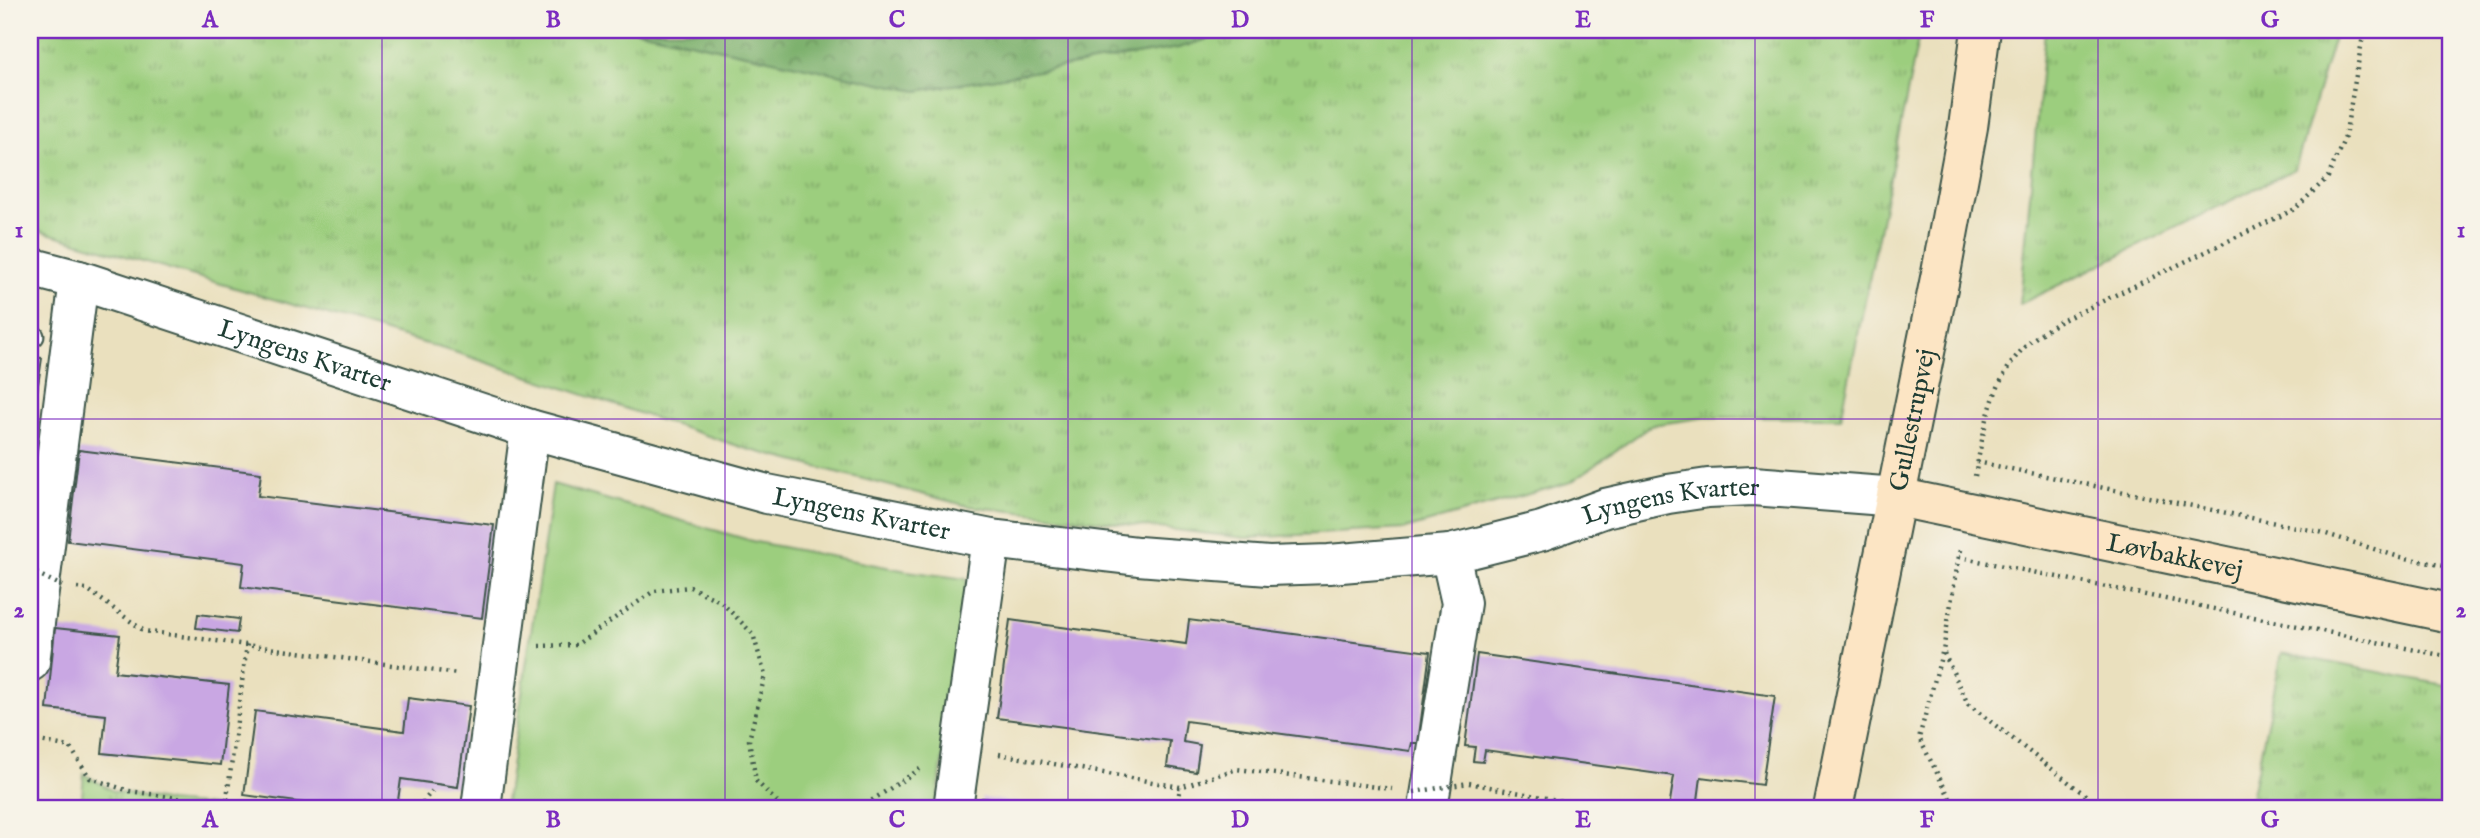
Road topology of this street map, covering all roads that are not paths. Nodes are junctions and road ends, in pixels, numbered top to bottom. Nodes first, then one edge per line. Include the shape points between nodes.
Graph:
1 (1981, 30) edge
2 (30, 267) edge
3 (79, 280) junction
4 (530, 429) junction
5 (1897, 497) junction
6 (990, 539) junction
7 (1450, 554) junction
8 (2450, 613) edge
9 (30, 662) edge
10 (1414, 797) edge
11 (481, 808) edge
12 (953, 808) edge
13 (1833, 808) edge

1 - 5 street, Gullestrupvej via 1968,127
2 - 3 street, Lyngens Kvarter
3 - 4 street, Lyngens Kvarter
3 - 9 street
4 - 6 street, Lyngens Kvarter via 767,494
4 - 11 street
5 - 7 street, Lyngens Kvarter via 1753,486 1708,488 1605,508 1542,531
5 - 8 street, Løvbakkevej
5 - 13 street, Gullestrupvej
6 - 7 street, Lyngens Kvarter via 1269,566
6 - 12 street
7 - 10 street via 1461,603

